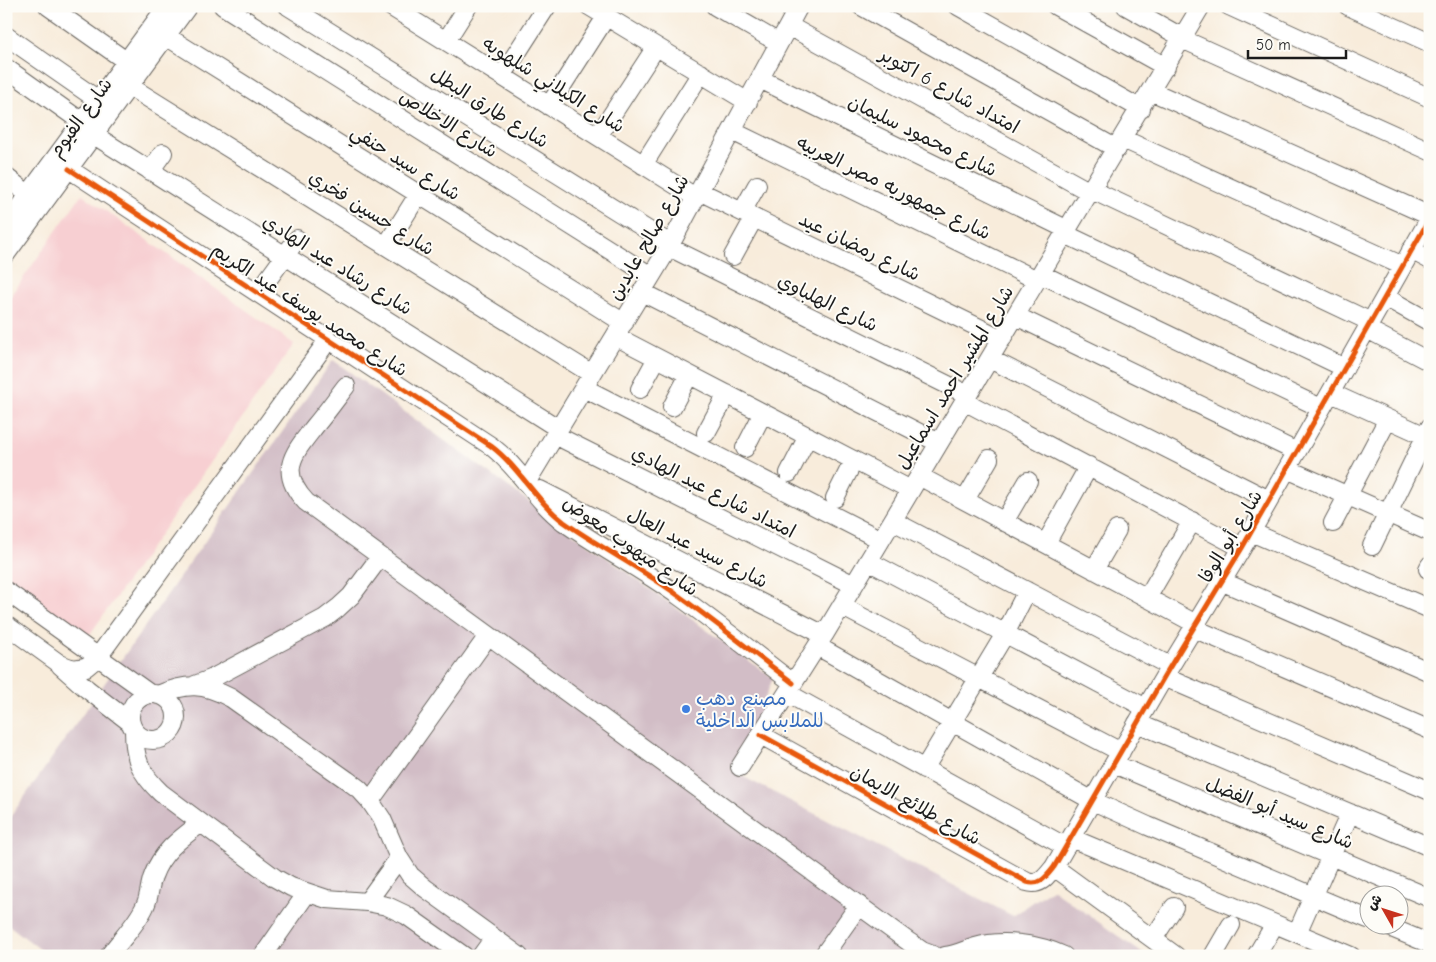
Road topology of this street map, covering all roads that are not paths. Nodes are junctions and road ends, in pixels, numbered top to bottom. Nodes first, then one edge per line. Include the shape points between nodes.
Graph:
1 (48, 6) edge
2 (166, 6) edge
3 (188, 6) edge
4 (223, 6) edge
5 (288, 6) edge
6 (468, 6) edge
7 (547, 6) edge
8 (589, 6) edge
9 (715, 6) edge
10 (799, 6) edge
11 (861, 6) edge
12 (958, 6) edge
13 (1056, 6) edge
14 (1126, 6) edge
15 (1201, 6) edge
16 (1228, 6) edge
17 (1348, 6) edge
18 (394, 7) edge
19 (606, 17) junction
20 (788, 26) junction
21 (6, 36) edge
22 (166, 36) junction
23 (1183, 39) junction
24 (446, 41) junction
25 (779, 43) junction
26 (1430, 43) edge
27 (656, 47) junction
28 (126, 61) junction
29 (1166, 67) junction
30 (6, 68) edge
31 (701, 74) junction
32 (502, 76) junction
33 (760, 79) junction
34 (130, 86) junction
35 (1151, 91) junction
36 (1430, 98) edge
37 (98, 100) junction
38 (748, 102) junction
39 (549, 106) junction
40 (1140, 109) junction
41 (88, 128) junction
42 (732, 131) junction
43 (598, 136) junction
44 (1120, 144) junction
45 (1430, 151) edge
46 (163, 153) dead end
47 (643, 165) junction
48 (69, 169) junction
49 (150, 171) junction
50 (6, 177) edge
51 (757, 185) dead end
52 (1091, 191) junction
53 (697, 194) junction
54 (29, 195) junction
55 (418, 195) junction
56 (748, 215) junction
57 (1430, 217) edge
58 (6, 225) edge
59 (1066, 232) junction
60 (297, 239) dead end
61 (670, 245) junction
62 (386, 246) junction
63 (1412, 250) junction
64 (6, 254) edge
65 (285, 256) junction
66 (734, 256) dead end
67 (1430, 260) edge
68 (1403, 266) junction
69 (651, 276) junction
70 (1039, 277) junction
71 (642, 292) junction
72 (258, 293) junction
73 (1385, 298) junction
74 (1016, 316) junction
75 (1430, 322) edge
76 (1369, 325) junction
77 (619, 330) junction
78 (329, 339) junction
79 (1002, 339) junction
80 (657, 358) junction
81 (990, 358) junction
82 (1430, 362) edge
83 (1345, 368) junction
84 (689, 374) junction
85 (588, 381) junction
86 (346, 386) dead end
87 (640, 389) dead end
88 (1331, 393) junction
89 (726, 394) junction
90 (966, 398) junction
91 (672, 407) dead end
92 (1321, 408) junction
93 (763, 413) junction
94 (1388, 419) junction
95 (557, 432) junction
96 (706, 433) dead end
97 (1428, 434) edge
98 (808, 436) junction
99 (939, 443) junction
100 (745, 448) dead end
101 (1297, 452) junction
102 (989, 459) dead end
103 (854, 460) junction
104 (1090, 466) junction
105 (1287, 469) junction
106 (789, 473) dead end
107 (1028, 481) dead end
108 (526, 483) junction
109 (915, 483) junction
110 (1347, 496) junction
111 (835, 498) dead end
112 (965, 500) junction
113 (1269, 500) junction
114 (1388, 513) junction
115 (893, 521) junction
116 (1004, 522) junction
117 (1192, 522) junction
118 (1333, 522) dead end
119 (1117, 530) dead end
120 (1251, 532) junction
121 (1430, 532) edge
122 (881, 540) junction
123 (1046, 542) junction
124 (1372, 546) dead end
125 (1242, 548) junction
126 (380, 557) junction
127 (868, 561) junction
128 (1094, 570) junction
129 (1221, 581) junction
130 (854, 585) junction
131 (6, 591) edge
132 (1028, 591) junction
133 (1147, 598) junction
134 (841, 606) junction
135 (1430, 609) edge
136 (6, 624) edge
137 (1194, 626) junction
138 (1005, 634) junction
139 (488, 636) junction
140 (821, 641) junction
141 (98, 657) junction
142 (60, 664) junction
143 (1167, 671) junction
144 (1430, 672) edge
145 (979, 678) junction
146 (195, 685) junction
147 (790, 688) junction
148 (154, 694) junction
149 (1146, 708) junction
150 (952, 722) junction
151 (1137, 723) junction
152 (132, 726) junction
153 (1430, 730) edge
154 (761, 735) junction
155 (1117, 758) junction
156 (740, 767) dead end
157 (924, 769) junction
158 (1430, 791) edge
159 (1093, 800) junction
160 (370, 801) junction
161 (1350, 812) junction
162 (201, 823) junction
163 (1068, 842) junction
164 (1430, 847) edge
165 (1331, 857) junction
166 (398, 858) junction
167 (1054, 867) junction
168 (307, 894) junction
169 (1314, 896) junction
170 (1430, 898) edge
171 (367, 902) junction
172 (859, 905) junction
173 (1174, 907) dead end
174 (1358, 915) edge
175 (1275, 924) junction
176 (1231, 925) dead end
177 (1297, 933) junction
178 (1406, 934) edge
179 (494, 938) junction
180 (1153, 939) junction
181 (1430, 944) edge
182 (115, 953) edge
183 (263, 956) edge
184 (464, 956) edge
185 (481, 956) edge
186 (519, 956) edge
187 (823, 956) edge
188 (935, 956) edge
189 (946, 956) edge
190 (952, 956) edge
191 (1064, 956) edge
192 (1176, 956) edge
193 (1213, 956) edge
194 (1256, 956) edge
195 (1352, 956) edge

1 - 28 street
2 - 28 street, شارع الفيوم
3 - 22 street, شارع الفيوم
4 - 69 street, شارع الاخلاص
5 - 61 street, شارع طارق البطل
6 - 24 street
7 - 32 street
8 - 19 street
9 - 25 street
10 - 20 street, شارع صالح عابدين
11 - 44 street
12 - 40 street
13 - 29 street
14 - 23 street
15 - 23 street, شارع المشير احمد اسماعيل
16 - 36 street
17 - 26 street
18 - 24 street, شارع الكيلاني شلهوبه
19 - 27 street
19 - 39 street
20 - 25 street, شارع صالح عابدين
20 - 52 street, امتداد شارع 6 اكتوبر
21 - 37 street
22 - 34 street, شارع الفيوم
22 - 55 street, شارع سيد حنفي
23 - 29 street, شارع المشير احمد اسماعيل
23 - 45 street
24 - 32 street, شارع الكيلاني شلهوبه
25 - 33 street, شارع صالح عابدين
27 - 31 street
27 - 43 street
28 - 37 street, شارع الفيوم
29 - 35 street, شارع المشير احمد اسماعيل
30 - 41 street, شارع رشاد عبد الهادي
31 - 38 street
31 - 47 street
32 - 39 street, شارع الكيلاني شلهوبه
33 - 38 street, شارع صالح عابدين
33 - 59 street, شارع محمود سليمان
34 - 41 street, شارع الفيوم
34 - 62 street, شارع حسين فخري
35 - 40 street, شارع المشير احمد اسماعيل
35 - 57 street
37 - 41 street, شارع الفيوم
38 - 42 street, شارع صالح عابدين
39 - 43 street, شارع الكيلاني شلهوبه
40 - 44 street, شارع المشير احمد اسماعيل
41 - 48 street, شارع الفيوم
41 - 49 street, شارع رشاد عبد الهادي
41 - 54 street, شارع الفيوم
42 - 53 street, شارع صالح عابدين
42 - 70 street, شارع جمهوريه مصر العربيه
43 - 47 street, شارع الكيلاني شلهوبه
44 - 52 street, شارع المشير احمد اسماعيل
44 - 68 street
46 - 49 street
47 - 53 street, شارع الكيلاني شلهوبه
48 - 64 street, شارع الفيوم
48 - 72 street, شارع محمد يوسف عبد الكريم
49 - 65 street, شارع رشاد عبد الهادي
50 - 54 street
51 - 56 street
52 - 59 street, شارع المشير احمد اسماعيل
52 - 76 street, امتداد شارع 6 اكتوبر
53 - 56 street, شارع رمضان عيد
53 - 61 street, شارع صالح عابدين
54 - 58 street, شارع الفيوم
55 - 62 street
55 - 77 street, شارع سيد حنفي
56 - 66 street
56 - 79 street, شارع رمضان عيد
57 - 63 street, شارع أبو الوفا
59 - 70 street, شارع المشير احمد اسماعيل
59 - 83 street, شارع محمود سليمان
60 - 65 street
61 - 69 street, شارع صالح عابدين
61 - 90 street, شارع الهلباوي
62 - 85 street, شارع حسين فخري
63 - 67 street
63 - 68 street, شارع أبو الوفا
65 - 72 street
65 - 95 street, شارع رشاد عبد الهادي
68 - 73 street, شارع أبو الوفا
69 - 71 street, شارع صالح عابدين
70 - 74 street, شارع المشير احمد اسماعيل
70 - 92 street, شارع جمهوريه مصر العربيه
71 - 77 street, شارع صالح عابدين
71 - 99 street
72 - 78 street, شارع محمد يوسف عبد الكريم
73 - 75 street
73 - 76 street, شارع أبو الوفا
74 - 79 street, شارع المشير احمد اسماعيل
74 - 101 street
76 - 82 street, امتداد شارع 6 اكتوبر
76 - 83 street, شارع أبو الوفا
77 - 80 street, شارع سيد حنفي
77 - 85 street, شارع صالح عابدين
78 - 108 street, شارع محمد يوسف عبد الكريم via 505,456
78 - 141 street
79 - 81 street, شارع المشير احمد اسماعيل
80 - 84 street, شارع سيد حنفي
80 - 87 street
81 - 90 street, شارع المشير احمد اسماعيل
81 - 113 street
83 - 88 street, شارع أبو الوفا
84 - 89 street, شارع سيد حنفي
84 - 91 street
85 - 95 street, شارع صالح عابدين
85 - 122 street, شارع حسين فخري
86 - 126 street via 297,450 291,463 291,478 296,491 306,502
88 - 92 street, شارع أبو الوفا
88 - 94 street
89 - 93 street, شارع سيد حنفي
89 - 96 street
90 - 99 street, شارع المشير احمد اسماعيل
90 - 104 street, شارع الهلباوي
92 - 101 street, شارع أبو الوفا
93 - 98 street, شارع سيد حنفي
93 - 100 street
94 - 97 street
94 - 110 street
95 - 108 street, شارع صالح عابدين
95 - 130 street, امتداد شارع عبد الهادي
97 - 114 street
98 - 103 street, شارع سيد حنفي
98 - 106 street
99 - 109 street, شارع المشير احمد اسماعيل
101 - 105 street, شارع أبو الوفا
102 - 112 street
103 - 109 street, شارع سيد حنفي
103 - 111 street
104 - 117 street, شارع الهلباوي
104 - 123 street
105 - 110 street
105 - 113 street, شارع أبو الوفا
107 - 116 street
108 - 140 street, شارع سيد عبد العال
108 - 147 street, شارع ميهوب معوض via 563,520 678,595
109 - 112 street, شارع سيد حنفي
109 - 115 street, شارع المشير احمد اسماعيل
110 - 114 street
110 - 118 street
112 - 116 street, شارع سيد حنفي
113 - 120 street, شارع أبو الوفا
114 - 121 street
114 - 124 street
115 - 122 street, شارع المشير احمد اسماعيل
115 - 132 street
116 - 123 street, شارع سيد حنفي
117 - 125 street, شارع الهلباوي
117 - 133 street
119 - 128 street
120 - 125 street, شارع أبو الوفا
120 - 135 street
122 - 127 street, شارع المشير احمد اسماعيل
123 - 128 street, شارع سيد حنفي
125 - 129 street, شارع أبو الوفا
126 - 139 street
126 - 146 street via 351,596 324,618
127 - 130 street, شارع المشير احمد اسماعيل
127 - 138 street
128 - 133 street, شارع سيد حنفي
129 - 137 street, شارع أبو الوفا
129 - 144 street
130 - 134 street, شارع المشير احمد اسماعيل
131 - 141 street
132 - 138 street
132 - 143 street
133 - 137 street, شارع سيد حنفي
134 - 140 street, شارع المشير احمد اسماعيل
134 - 145 street, شارع سيد أبو الفضل
136 - 142 street
137 - 143 street, شارع أبو الوفا
137 - 153 street, شارع سيد حنفي
138 - 145 street
138 - 149 street
139 - 160 street
139 - 172 street
140 - 147 street, شارع المشير احمد اسماعيل
140 - 150 street, شارع سيد عبد العال
141 - 142 street via 86,667 73,669
141 - 148 street
142 - 152 street
143 - 149 street, شارع أبو الوفا
143 - 158 street
145 - 150 street
145 - 155 street, شارع سيد أبو الفضل
146 - 148 street
146 - 160 street via 214,689 231,698 347,780
147 - 154 street, شارع المشير احمد اسماعيل
147 - 157 street, شارع ميهوب معوض
148 - 152 street via 140,697 134,704 130,713
148 - 152 street via 171,702 176,718 174,725 163,737 155,739 140,736
149 - 151 street, شارع أبو الوفا
150 - 157 street
150 - 159 street, شارع سيد عبد العال
151 - 155 street, شارع أبو الوفا
151 - 161 street
152 - 162 street via 134,748 148,781
154 - 156 street, شارع المشير احمد اسماعيل
154 - 167 street, شارع طلائع الايمان via 1027,882 1039,882
155 - 159 street, شارع أبو الوفا
155 - 165 street, شارع سيد أبو الفضل
157 - 163 street, شارع ميهوب معوض
159 - 163 street, شارع أبو الوفا
159 - 169 street, شارع سيد عبد العال
160 - 166 street via 382,819
161 - 164 street
161 - 165 street
162 - 168 street via 276,878
162 - 182 street via 167,850 157,864 146,906
163 - 167 street, شارع أبو الوفا
163 - 175 street, شارع ميهوب معوض
165 - 169 street
165 - 170 street, شارع سيد أبو الفضل
166 - 171 street
166 - 179 street via 425,888
167 - 180 street
168 - 171 street
168 - 183 street
169 - 174 street, شارع سيد عبد العال
169 - 177 street
171 - 184 street via 387,906 406,915
172 - 187 street
172 - 188 street via 922,951
173 - 180 street
175 - 177 street, شارع ميهوب معوض
175 - 194 street
176 - 193 street
177 - 195 street, شارع ميهوب معوض
178 - 181 street
179 - 185 street
179 - 186 street
180 - 192 street
189 - 190 street
190 - 191 street via 976,946 1003,944 1030,946

